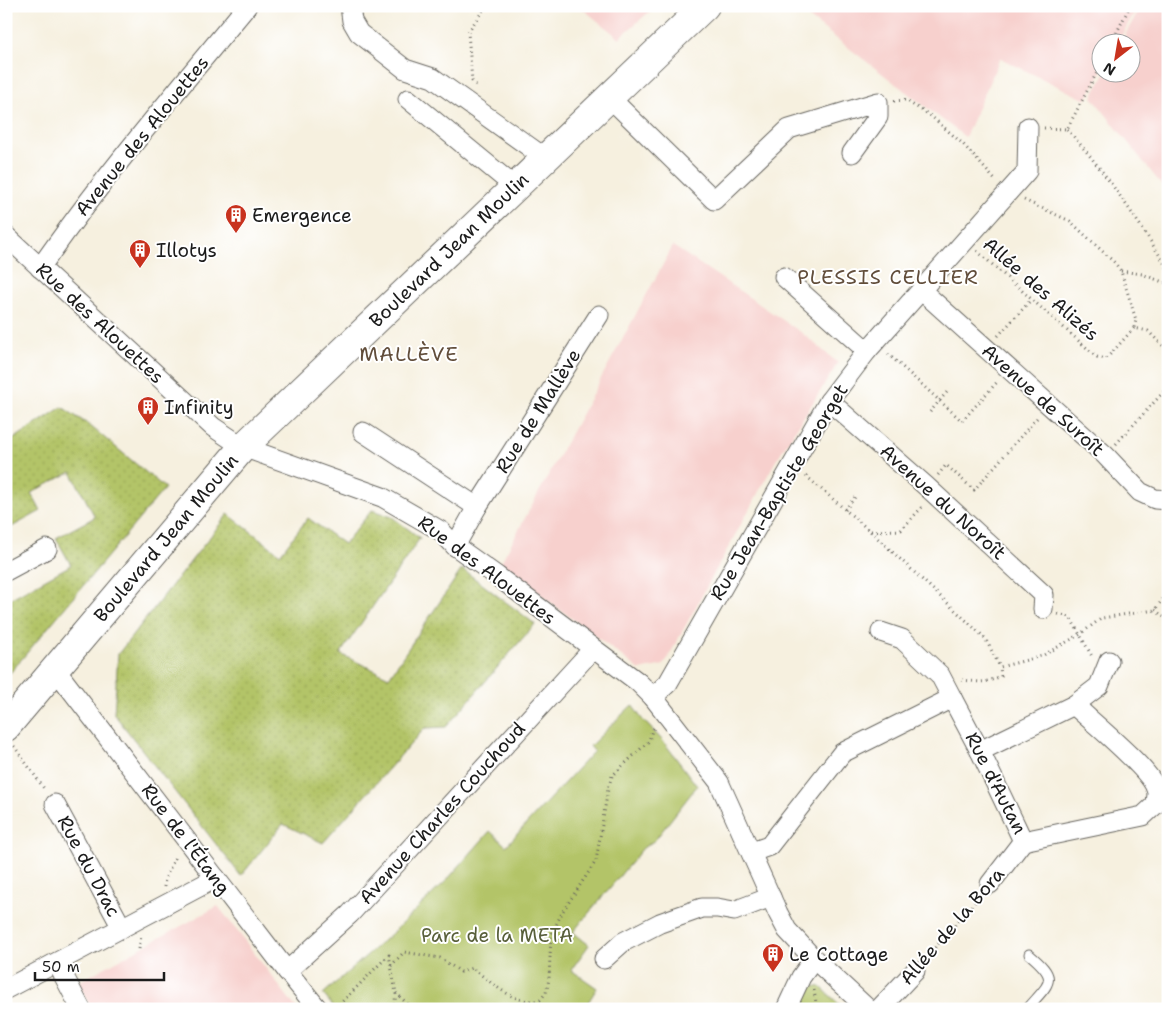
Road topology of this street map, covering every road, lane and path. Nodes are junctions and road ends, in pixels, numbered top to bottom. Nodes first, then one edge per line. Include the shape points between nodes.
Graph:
1 (247, 6) edge
2 (350, 6) edge
3 (486, 6) edge
4 (704, 6) edge
5 (1130, 6) edge
6 (1117, 32) edge
7 (1092, 81) edge
8 (478, 86) dead end
9 (609, 97) junction
10 (408, 99) dead end
11 (878, 102) junction
12 (1028, 127) joint
13 (1067, 129) junction
14 (852, 153) dead end
15 (545, 158) junction
16 (515, 187) junction
17 (1010, 193) junction
18 (6, 236) edge
19 (965, 241) junction
20 (40, 268) junction
21 (1168, 270) edge
22 (1121, 271) junction
23 (784, 277) dead end
24 (1168, 284) edge
25 (922, 291) junction
26 (1032, 300) junction
27 (599, 315) dead end
28 (1134, 328) junction
29 (871, 347) junction
30 (986, 349) junction
31 (1168, 351) edge
32 (1008, 369) junction
33 (1168, 387) edge
34 (947, 392) dead end
35 (830, 401) junction
36 (940, 401) junction
37 (1048, 405) junction
38 (930, 412) dead end
39 (363, 432) dead end
40 (243, 447) junction
41 (1105, 455) junction
42 (792, 465) junction
43 (931, 490) junction
44 (855, 497) dead end
45 (1168, 500) edge
46 (477, 507) junction
47 (845, 510) junction
48 (870, 531) junction
49 (455, 546) junction
50 (47, 549) dead end
51 (6, 571) edge
52 (1168, 592) edge
53 (1043, 609) joint
54 (1155, 610) junction
55 (1168, 620) edge
56 (881, 632) dead end
57 (1079, 635) junction
58 (593, 649) junction
59 (1109, 660) dead end
60 (1000, 667) junction
61 (56, 669) junction
62 (948, 691) junction
63 (653, 696) junction
64 (1074, 705) junction
65 (667, 715) junction
66 (8, 735) edge
67 (980, 751) junction
68 (55, 804) joint
69 (1024, 841) junction
70 (752, 852) junction
71 (216, 878) junction
72 (990, 884) joint
73 (771, 897) junction
74 (122, 928) junction
75 (1029, 954) dead end
76 (604, 959) dead end
77 (814, 959) junction
78 (57, 963) junction
79 (391, 966) junction
80 (286, 971) junction
81 (915, 971) joint
82 (6, 989) edge
83 (815, 990) dead end
84 (396, 993) junction
85 (82, 1009) edge
86 (318, 1009) edge
87 (334, 1009) edge
88 (394, 1009) edge
89 (413, 1009) edge
90 (786, 1009) edge
91 (817, 1009) edge
92 (868, 1009) edge
93 (879, 1009) edge
94 (1027, 1009) edge

1 - 20 street, Avenue des Alouettes via 65,231
2 - 15 street via 352,21 359,33 405,69 433,78
3 - 8 path via 468,32 472,81
4 - 9 main road, Boulevard Jean Moulin
5 - 6 path
7 - 13 path
9 - 11 street via 714,200 788,129
9 - 15 main road, Boulevard Jean Moulin
10 - 16 street
11 - 14 street via 878,117
11 - 17 path via 905,100 931,116
12 - 13 path
12 - 17 street, Rue Jean-Baptiste Georget via 1027,172
13 - 21 path via 1096,161 1136,217
15 - 16 main road, Boulevard Jean Moulin
16 - 40 main road, Boulevard Jean Moulin
17 - 19 street, Rue Jean-Baptiste Georget
17 - 22 path via 1070,220
18 - 20 street, Rue des Alouettes
19 - 25 street, Rue Jean-Baptiste Georget
19 - 26 path, Allée des Alizés
20 - 40 street, Rue des Alouettes via 213,426
22 - 24 path via 1142,274
22 - 28 path via 1136,320
23 - 29 street
25 - 29 street, Rue Jean-Baptiste Georget
25 - 30 street, Avenue de Suroît
26 - 28 path, Allée des Alizés via 1097,357 1106,359
26 - 30 path
27 - 46 street, Rue de Mallève
28 - 31 path via 1148,332
29 - 35 street, Rue Jean-Baptiste Georget
29 - 36 path
30 - 32 street, Avenue de Suroît
32 - 36 path via 962,421
32 - 37 street, Avenue de Suroît
33 - 41 path
34 - 36 path
35 - 42 street, Rue Jean-Baptiste Georget
35 - 43 street, Avenue du Noroît
36 - 38 path
37 - 41 street, Avenue de Suroît
37 - 43 path via 974,490 946,466
39 - 46 street
40 - 49 street, Rue des Alouettes via 382,497 441,531
40 - 61 main road, Boulevard Jean Moulin
41 - 45 street, Avenue de Suroît via 1140,492 1155,499
42 - 47 path
42 - 63 street, Rue Jean-Baptiste Georget via 668,683
43 - 48 path via 901,530
43 - 53 street, Avenue du Noroît via 1044,595
44 - 47 path
46 - 49 street, Rue de Mallève
47 - 48 path
48 - 60 path via 985,638
49 - 58 street, Rue des Alouettes
50 - 51 street
52 - 54 path
53 - 57 path via 1070,617
54 - 55 path
54 - 57 path via 1102,618
56 - 62 street, Rue d'Autan via 902,639 940,675
57 - 60 path via 1042,656
58 - 63 street, Rue des Alouettes
58 - 80 street, Avenue Charles Couchoud via 350,914
59 - 64 street via 1099,686
60 - 62 path via 1001,676 984,683 954,680
61 - 66 main road, Boulevard Jean Moulin
61 - 71 street, Rue de l'Étang
62 - 67 street, Rue d'Autan
62 - 70 street via 842,753 769,846
63 - 65 street, Rue des Alouettes
64 - 67 street
64 - 69 street, Rue d'Autan via 1151,779 1157,790 1156,804 1143,816
65 - 70 street, Rue des Alouettes via 719,782
65 - 79 path via 652,730 649,740 612,776 596,861 551,935 549,979 546,993 540,1000 523,1001 472,968 461,972 440,958 404,952
66 - 68 path
67 - 69 street, Rue d'Autan
68 - 74 street, Rue du Drac
69 - 72 street, Allée de la Bora
70 - 73 street, Rue des Alouettes
71 - 74 street, Rue du Drac
71 - 80 street, Rue de l'Étang
72 - 81 path, Allée de la Bora
73 - 76 street via 734,911 702,908 660,923 623,942
73 - 77 street, Rue des Alouettes via 787,930
74 - 78 street, Rue du Drac
75 - 94 lane via 1048,972 1049,980
77 - 90 street via 801,977
77 - 92 street, Rue des Alouettes
78 - 82 street, Rue du Drac
78 - 85 street
79 - 84 path
79 - 87 path via 389,955
80 - 86 street, Rue de l'Étang
81 - 93 street, Allée de la Bora
83 - 91 path
84 - 88 path
84 - 89 path

